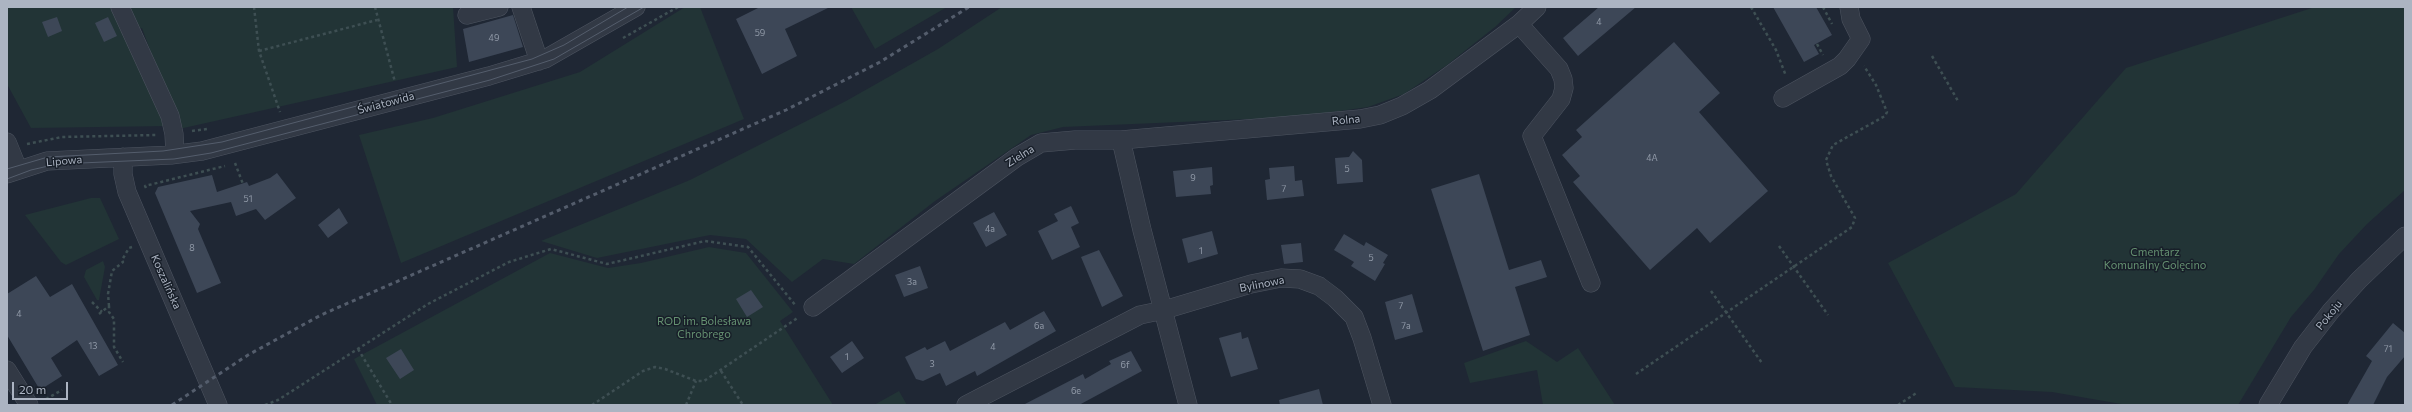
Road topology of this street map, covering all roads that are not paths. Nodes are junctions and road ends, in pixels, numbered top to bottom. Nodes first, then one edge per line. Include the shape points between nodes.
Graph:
1 (120, 7) edge
2 (499, 7) edge
3 (521, 7) edge
4 (636, 7) edge
5 (1536, 7) edge
6 (1849, 7) edge
7 (467, 15) dead end
8 (1519, 24) junction
9 (539, 61) junction
10 (1784, 98) dead end
11 (1121, 140) junction
12 (9, 144) edge
13 (175, 154) junction
14 (123, 157) junction
15 (13, 172) edge
16 (2405, 236) edge
17 (1591, 283) dead end
18 (805, 308) road end
19 (1164, 310) junction
20 (7, 370) edge
21 (29, 405) edge
22 (218, 405) edge
23 (966, 405) edge
24 (1188, 405) edge
25 (1382, 405) edge
26 (2268, 405) edge

1 - 13 street via 170,116
2 - 7 street
3 - 9 street
4 - 9 street, Światowida via 565,49
5 - 8 street, Rolna
6 - 10 street via 1851,19 1860,39 1840,66
8 - 11 street, Rolna via 1430,90 1380,115 1360,119
8 - 17 street via 1559,69 1564,79 1561,99 1532,136
9 - 13 street, Światowida via 232,144
11 - 18 street, Zielna via 1041,143 1010,162
11 - 19 street
12 - 15 street
13 - 14 street, Światowida
14 - 15 street, Lipowa via 42,162
14 - 22 street, Koszalińska via 127,192
16 - 26 street, Pokoju via 2331,311 2303,347
19 - 23 street via 1140,315
19 - 24 street
19 - 25 street, Bylinowa via 1251,284 1281,278 1300,279 1319,286 1354,318
20 - 21 street

